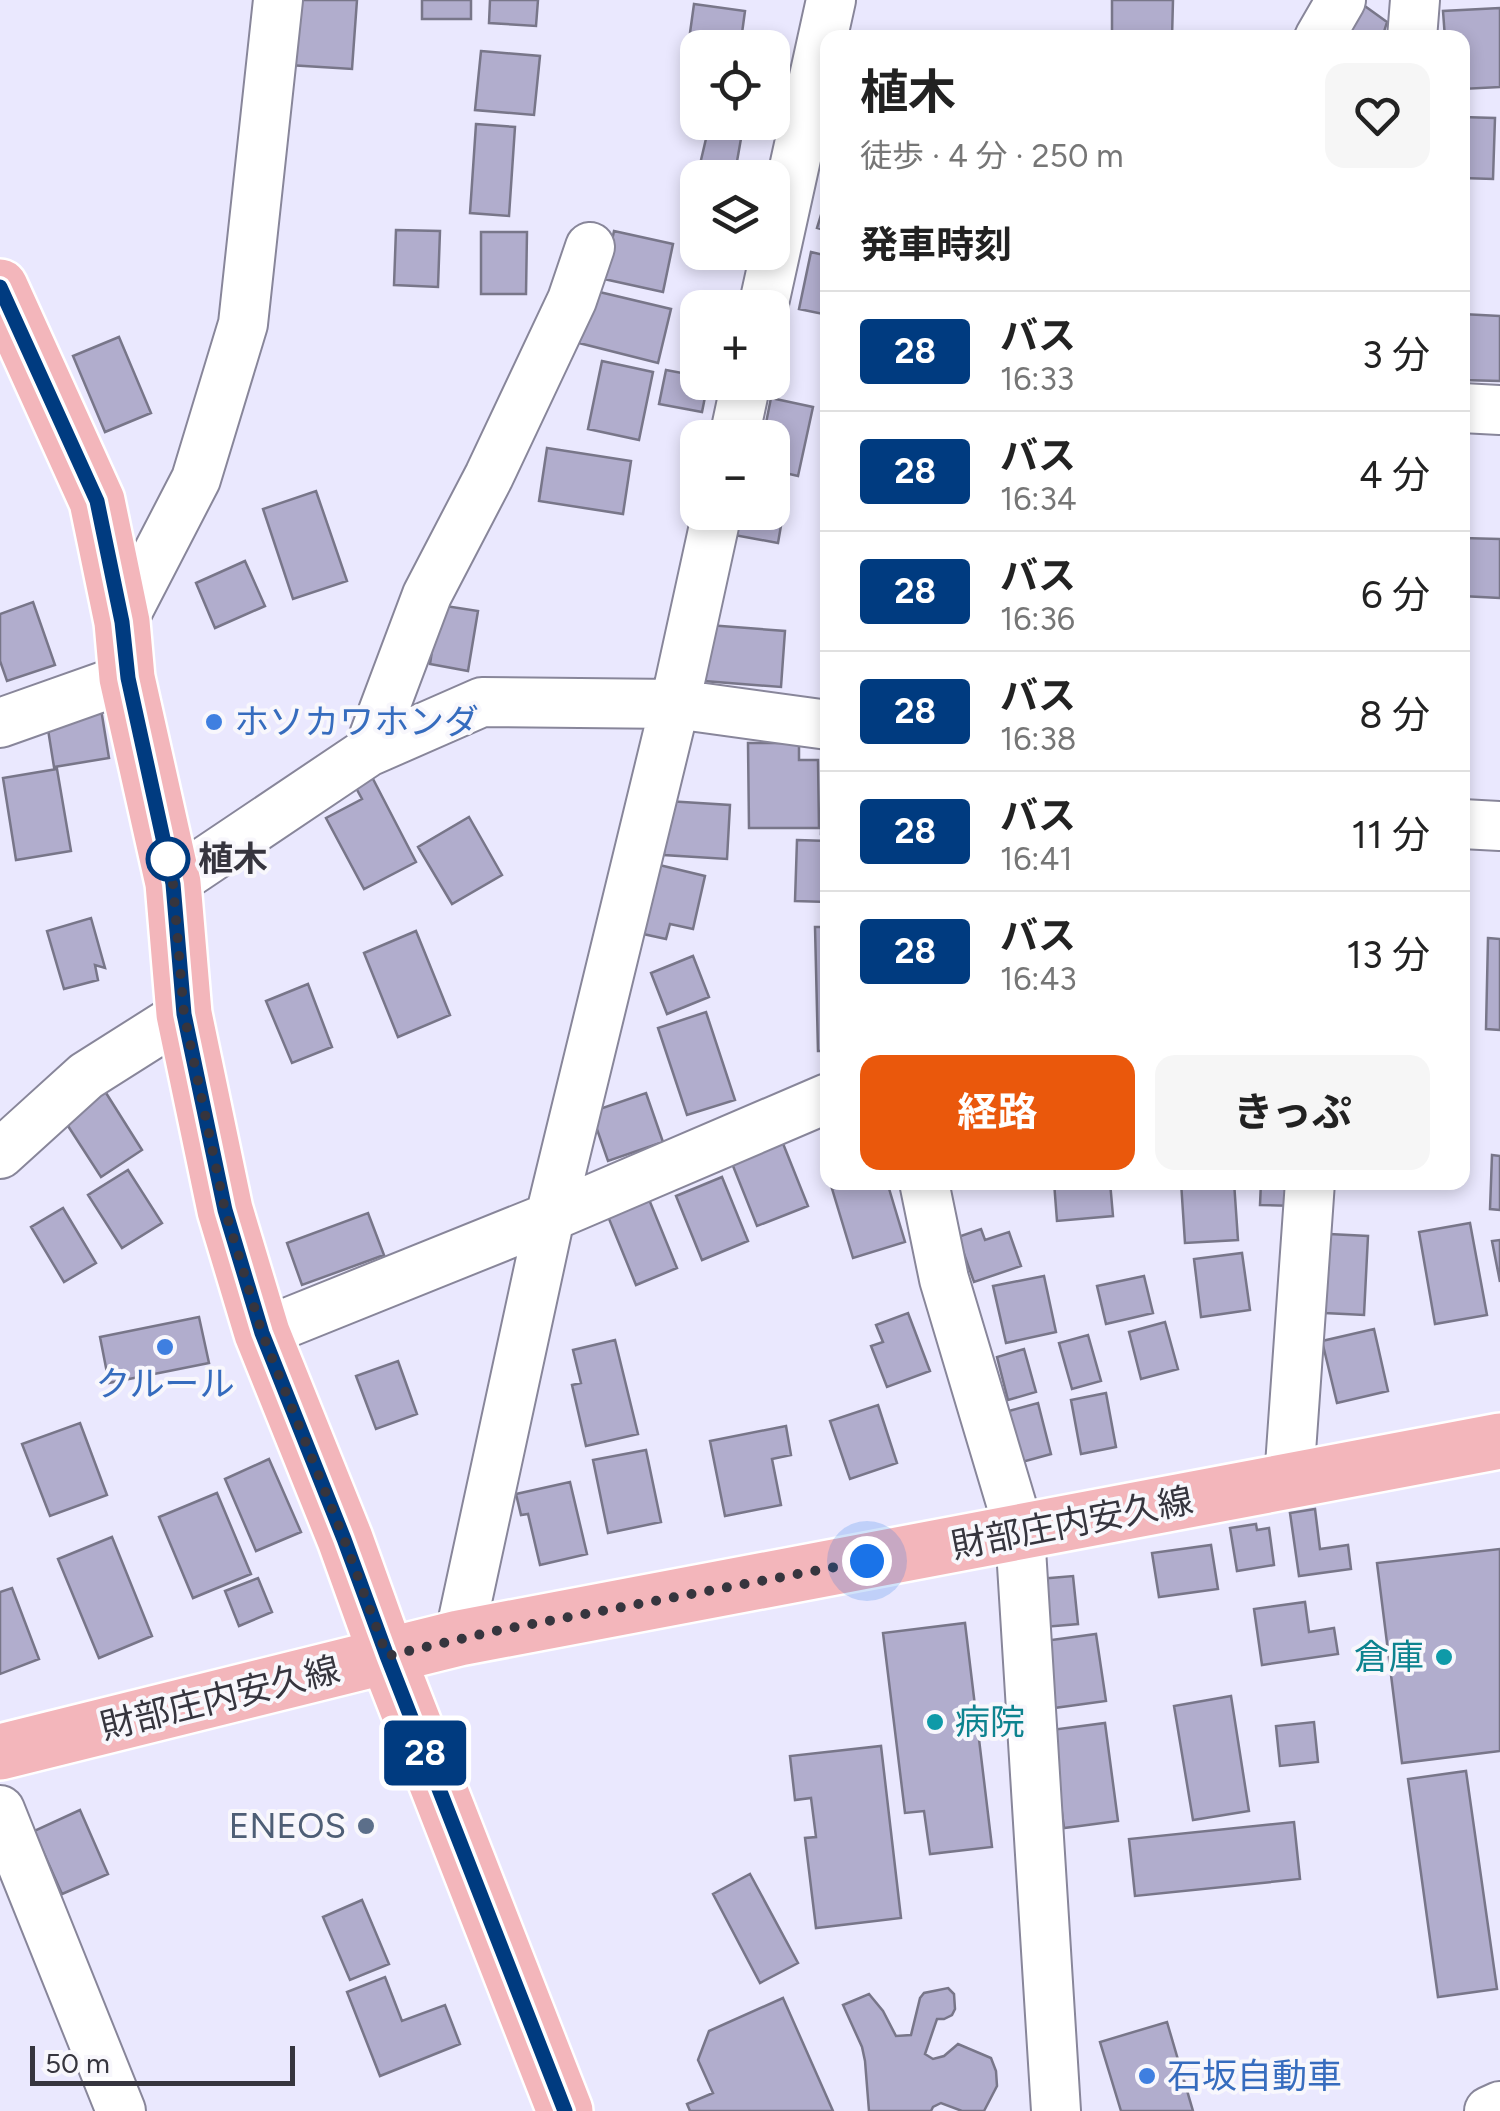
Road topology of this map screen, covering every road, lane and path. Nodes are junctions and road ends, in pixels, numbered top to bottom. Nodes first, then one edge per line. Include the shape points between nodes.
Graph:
1 (278, 0) edge
2 (831, 0) edge
3 (1341, 0) edge
4 (1415, 0) edge
5 (824, 30) edge
6 (1323, 30) edge
7 (1413, 30) edge
8 (820, 50) edge
9 (590, 247) dead end
10 (0, 287) edge
11 (767, 290) edge
12 (1470, 408) edge
13 (1500, 410) edge
14 (713, 530) edge
15 (122, 622) junction
16 (128, 678) junction
17 (675, 704) junction
18 (0, 723) edge
19 (820, 724) edge
20 (368, 752) junction
21 (1470, 824) edge
22 (1500, 826) edge
23 (173, 884) junction
24 (184, 1014) junction
25 (820, 1101) edge
26 (0, 1154) edge
27 (926, 1190) edge
28 (1309, 1190) edge
29 (550, 1217) junction
30 (262, 1333) junction
31 (1500, 1442) edge
32 (1289, 1480) junction
33 (1020, 1533) junction
34 (459, 1638) junction
35 (387, 1656) junction
36 (0, 1752) edge
37 (0, 1810) edge
38 (1500, 2106) edge
39 (121, 2111) edge
40 (565, 2111) edge
41 (1056, 2111) edge
42 (1490, 2111) edge

1 - 15 street via 243,324 196,479
2 - 5 street
3 - 6 street
4 - 7 street
8 - 11 street
9 - 20 street via 564,318 427,595
10 - 15 main road via 97,501
12 - 13 street
14 - 17 street
15 - 16 main road
16 - 18 street
16 - 23 main road
17 - 19 street
17 - 20 street via 482,702
17 - 29 street
20 - 23 street
21 - 22 street
23 - 24 main road
24 - 26 street via 86,1076
24 - 30 main road via 225,1210
25 - 29 street
27 - 33 street via 944,1279
28 - 32 street
29 - 30 street
29 - 34 street
30 - 35 main road
31 - 32 main road, 財部庄内安久線
32 - 33 main road, 財部庄内安久線
33 - 34 main road, 財部庄内安久線
33 - 41 street
34 - 35 main road, 財部庄内安久線
35 - 36 main road, 財部庄内安久線
35 - 40 main road
37 - 39 street
38 - 42 street

